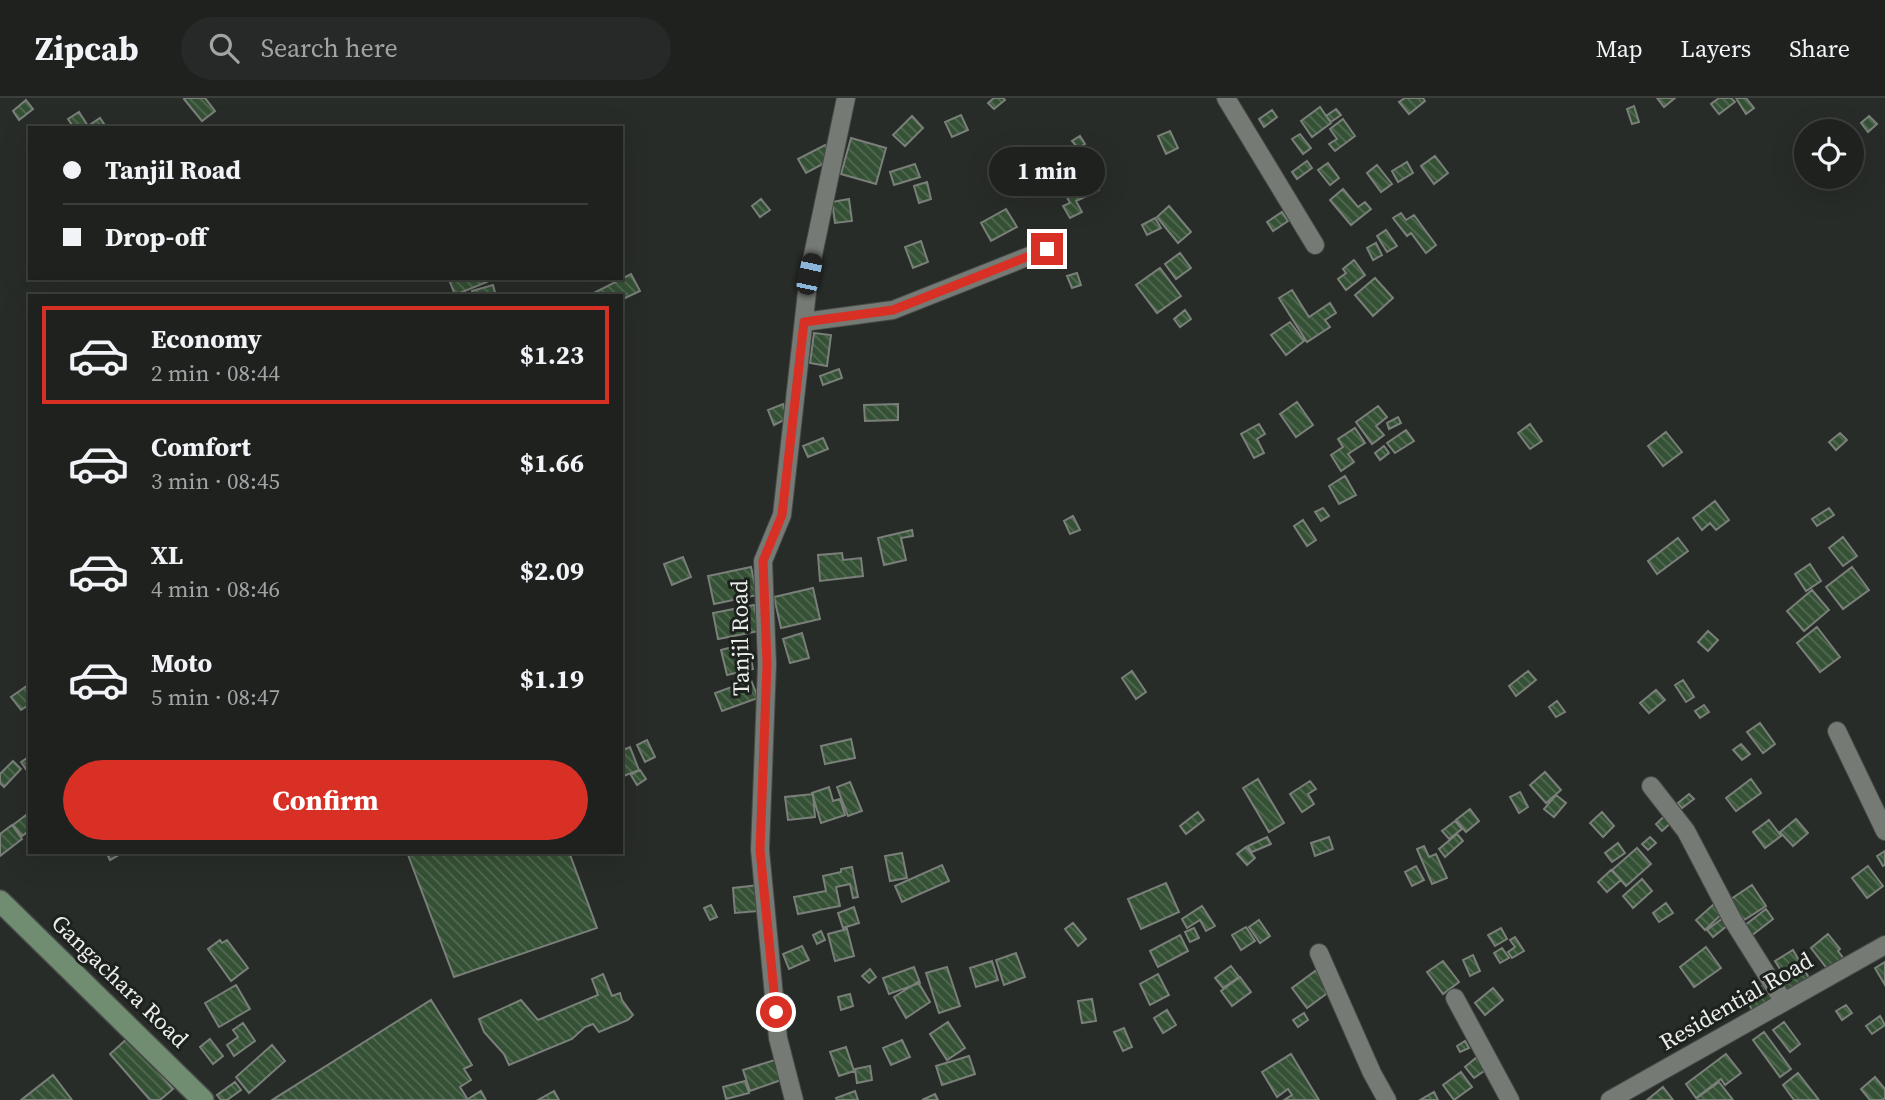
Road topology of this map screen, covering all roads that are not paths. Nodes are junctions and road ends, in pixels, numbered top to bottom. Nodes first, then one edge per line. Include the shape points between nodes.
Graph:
1 (846, 98) edge
2 (1226, 98) edge
3 (1315, 245) dead end
4 (1047, 249) dead end
5 (804, 322) junction
6 (1837, 731) dead end
7 (1651, 786) dead end
8 (1885, 831) edge
9 (5, 913) edge
10 (1885, 944) edge
11 (1320, 953) dead end
12 (1455, 998) dead end
13 (1784, 1002) junction
14 (201, 1099) edge
15 (794, 1100) edge
16 (1387, 1100) edge
17 (1510, 1100) edge
18 (1610, 1100) edge

1 - 5 street, Tanjil Road via 809,274
2 - 3 street
4 - 5 street via 893,310
5 - 15 street, Tanjil Road via 782,515 763,561 767,664 760,850 778,1038
6 - 8 street
7 - 13 street via 1686,831 1732,919
9 - 14 main road, Gangachara Road
10 - 13 street, Residential Road
11 - 16 street
12 - 17 street
13 - 18 street, Residential Road

